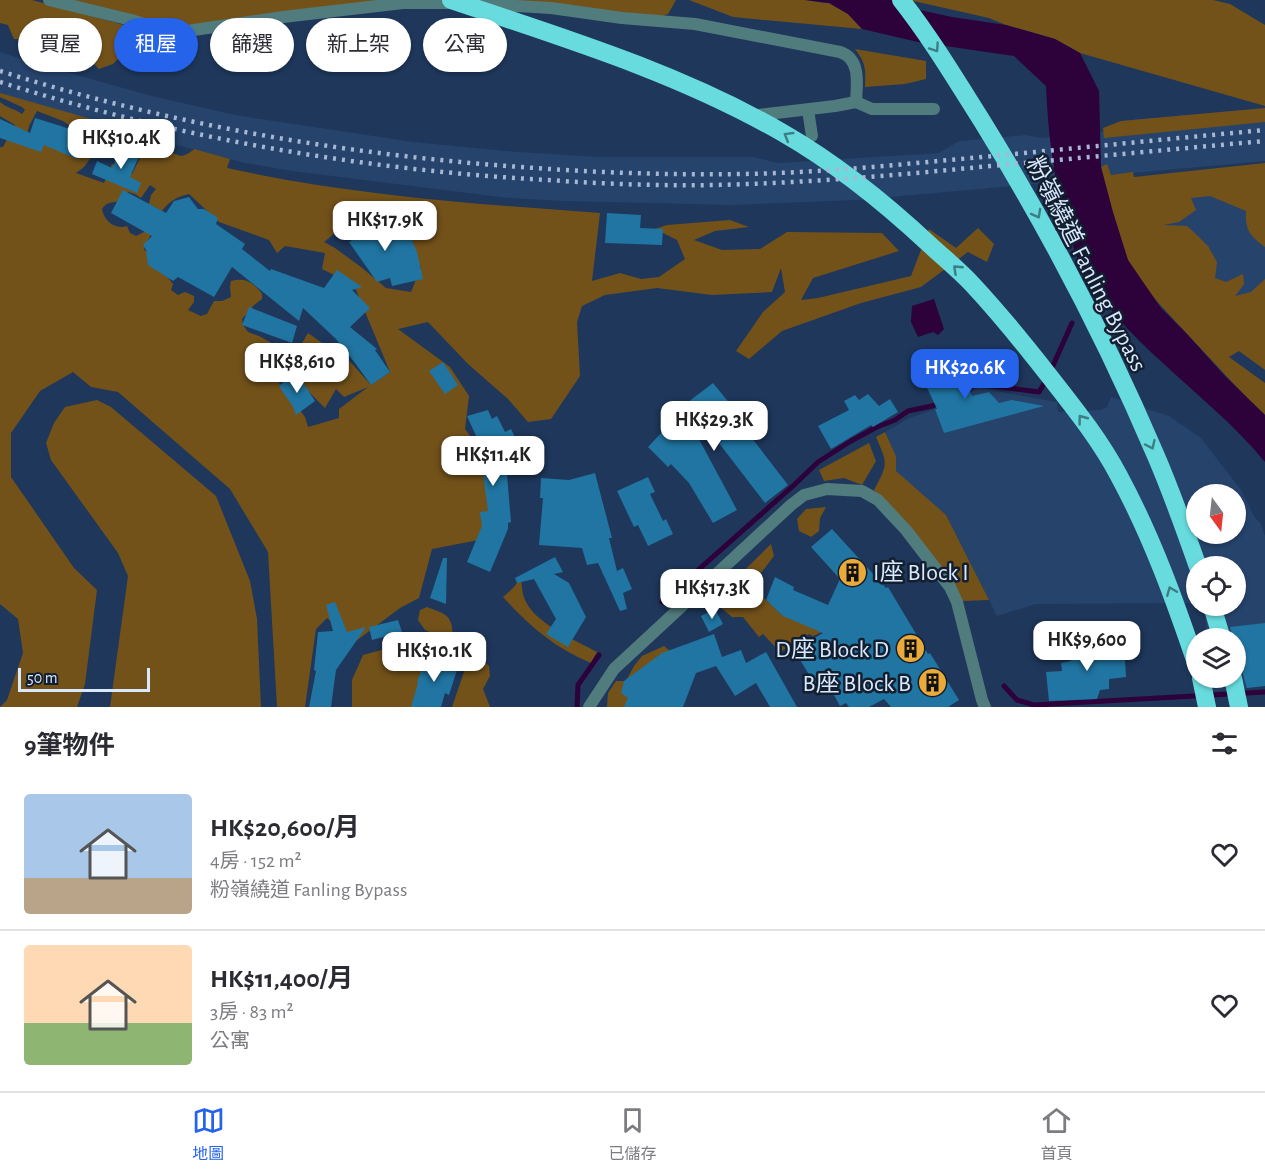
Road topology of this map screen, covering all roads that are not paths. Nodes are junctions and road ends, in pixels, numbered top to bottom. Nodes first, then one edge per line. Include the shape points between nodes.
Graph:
1 (49, 0) edge
2 (451, 0) edge
3 (901, 0) edge
4 (856, 102) junction
5 (717, 108) dead end
6 (934, 109) dead end
7 (808, 110) junction
8 (812, 136) dead end
9 (1194, 556) edge
10 (1186, 634) edge
11 (1203, 688) edge
12 (1235, 688) edge
13 (589, 707) edge
14 (985, 707) edge
15 (1207, 707) edge
16 (1239, 707) edge

1 - 4 street via 157,28 187,31 403,3 475,3 695,24 848,55 856,73
10 -> 2 highway via 1143,524 1118,473 1085,422 970,282 890,208 784,133 703,92 581,43
3 -> 9 highway, 粉嶺繞道 Fanling Bypass via 1011,168 1060,255 1156,457
4 - 6 street via 872,109
4 - 7 street
5 - 7 street via 751,116
7 - 8 street
11 - 15 highway
12 - 16 highway
13 - 14 street via 614,669 791,505 804,495 827,489 862,492 878,500 950,587

